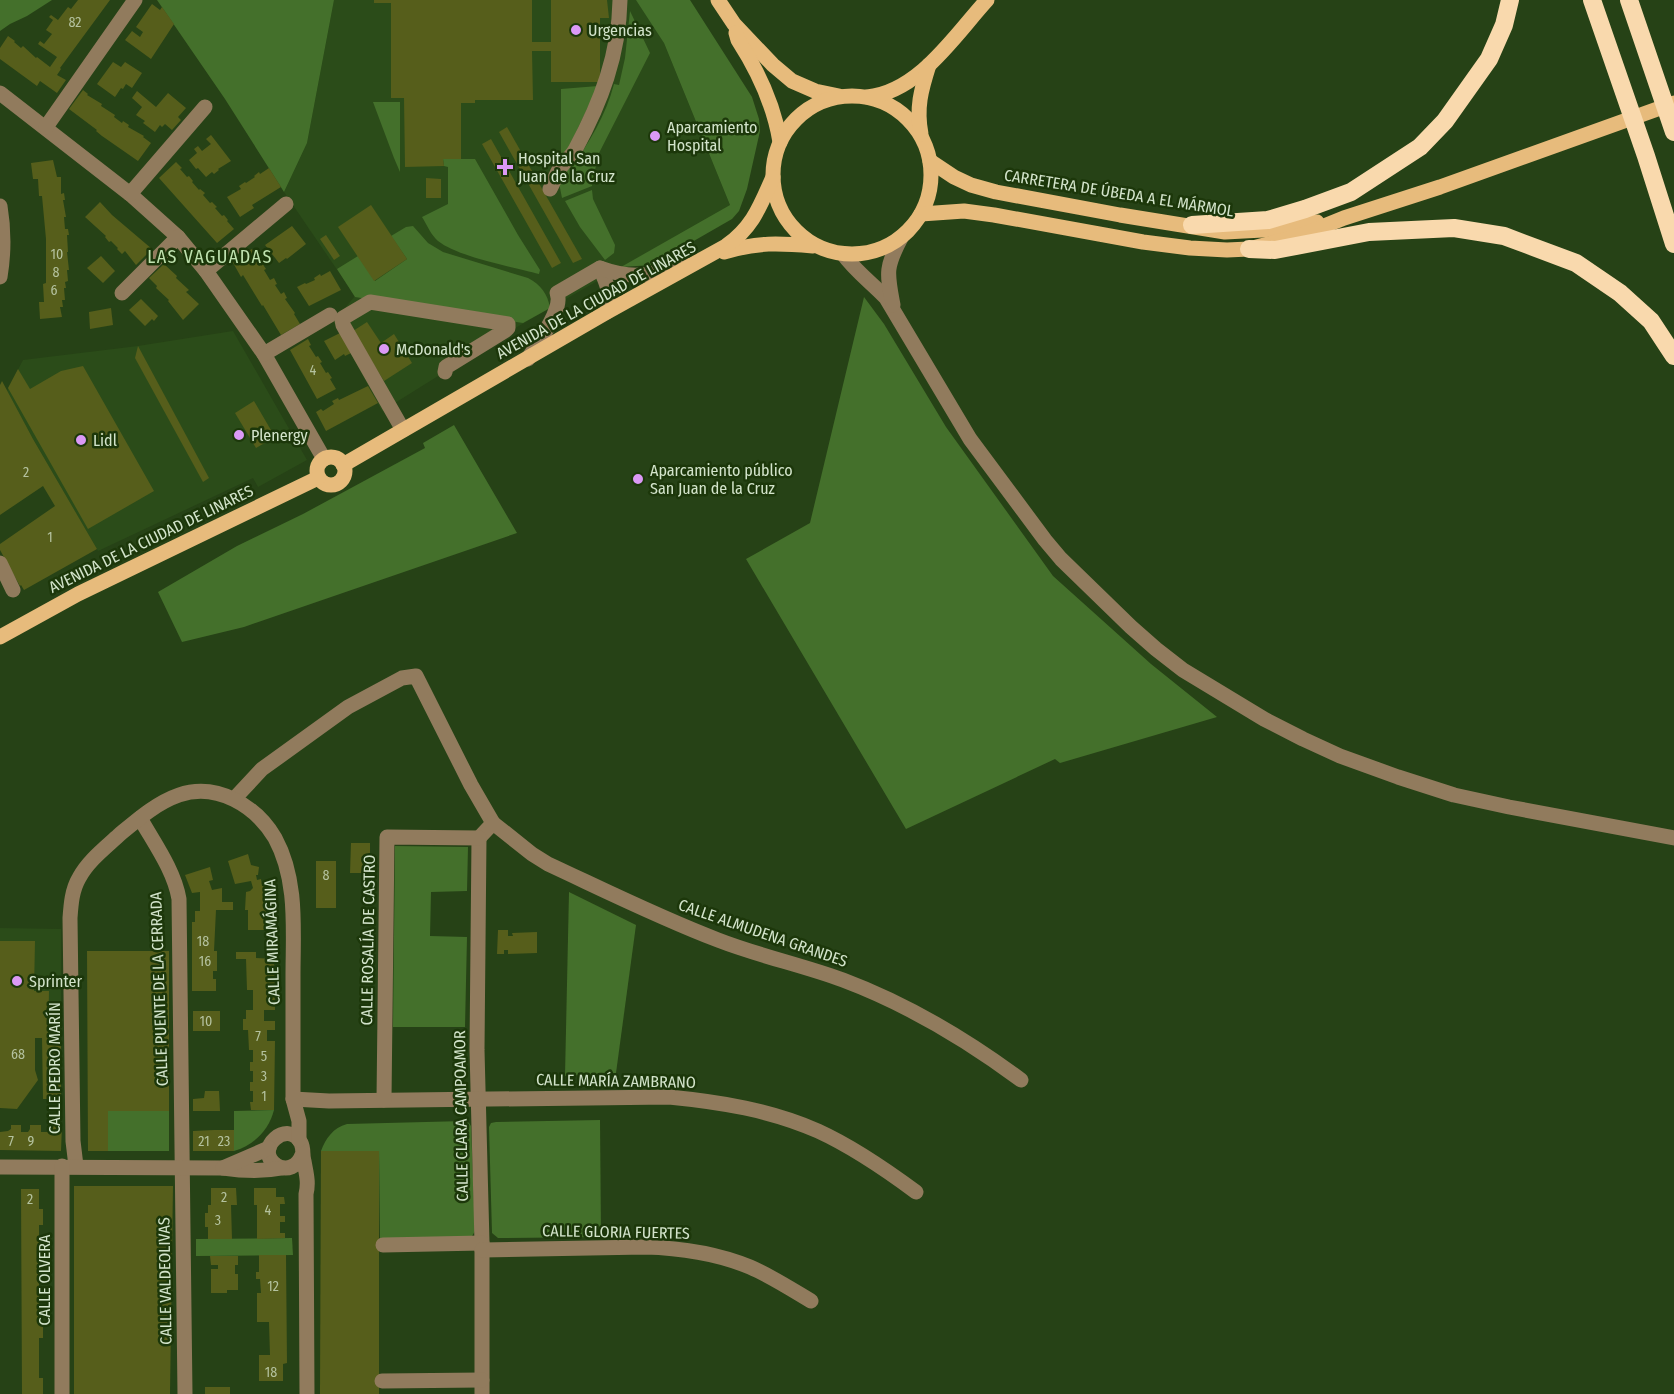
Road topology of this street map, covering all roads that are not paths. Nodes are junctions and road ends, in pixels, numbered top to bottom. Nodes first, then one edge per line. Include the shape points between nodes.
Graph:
1 (135, 0) edge
2 (620, 0) edge
3 (718, 0) edge
4 (987, 0) edge
5 (1510, 0) edge
6 (1592, 0) edge
7 (1629, 0) edge
8 (734, 24) junction
9 (929, 65) junction
10 (0, 93) edge
11 (842, 96) junction
12 (864, 97) junction
13 (1674, 103) edge
14 (205, 108) dead end
15 (46, 127) junction
16 (1674, 132) edge
17 (923, 140) junction
18 (780, 142) junction
19 (930, 161) junction
20 (773, 177) junction
21 (550, 189) dead end
22 (130, 194) junction
23 (286, 204) dead end
24 (0, 206) edge
25 (921, 214) junction
26 (1344, 218) junction
27 (1192, 225) junction
28 (178, 237) junction
29 (901, 238) junction
30 (1674, 244) edge
31 (815, 246) junction
32 (1249, 249) junction
33 (843, 254) junction
34 (704, 259) junction
35 (600, 268) junction
36 (206, 271) junction
37 (0, 277) edge
38 (122, 293) dead end
39 (607, 312) junction
40 (894, 314) junction
41 (330, 315) dead end
42 (264, 354) junction
43 (1674, 356) edge
44 (528, 359) junction
45 (445, 372) dead end
46 (403, 430) junction
47 (324, 459) junction
48 (343, 465) junction
49 (318, 478) junction
50 (0, 563) edge
51 (13, 590) dead end
52 (1, 638) edge
53 (234, 799) junction
54 (140, 818) junction
55 (493, 823) junction
56 (479, 838) junction
57 (1674, 838) edge
58 (1021, 1080) dead end
59 (478, 1098) junction
60 (293, 1099) junction
61 (384, 1100) junction
62 (329, 1101) junction
63 (299, 1121) junction
64 (282, 1134) junction
65 (269, 1148) junction
66 (301, 1148) junction
67 (69, 1166) junction
68 (0, 1167) edge
69 (181, 1168) junction
70 (223, 1168) junction
71 (285, 1168) junction
72 (916, 1192) dead end
73 (306, 1194) junction
74 (383, 1245) dead end
75 (482, 1247) junction
76 (811, 1301) dead end
77 (382, 1381) dead end
78 (482, 1387) edge
79 (62, 1394) edge
80 (185, 1394) edge
81 (308, 1394) edge

1 - 15 street
2 - 21 street via 619,24 604,89 573,154 560,168
3 - 8 main road
4 - 9 main road
5 - 27 highway via 1489,59 1445,121 1420,147 1351,192 1305,209 1268,220
6 - 30 highway
7 - 16 highway
8 - 11 main road via 792,81
8 - 18 main road via 738,40 769,98
9 - 12 main road via 896,89
9 - 17 main road via 918,118
10 - 15 street
11 - 12 main road
11 - 18 main road via 801,114
12 - 17 main road via 899,111
13 - 26 main road, CARRETERA DE ÚBEDA A EL MÁRMOL
14 - 22 street
15 - 22 street
17 - 19 main road
18 - 20 main road
19 - 25 main road via 930,188
19 - 27 main road, CARRETERA DE ÚBEDA A EL MÁRMOL via 971,185 996,192
20 - 31 main road via 777,201 788,222
20 - 34 main road, AVENIDA DE LA CIUDAD DE LINARES via 758,212 740,236
22 - 28 street
23 - 36 street
24 - 37 street
25 - 29 main road
25 - 32 main road, CARRETERA DE ÚBEDA A EL MÁRMOL via 964,211 1143,242 1199,249
26 - 27 main road, CARRETERA DE ÚBEDA A EL MÁRMOL via 1263,231 1225,232
26 - 32 main road, CARRETERA DE ÚBEDA A EL MÁRMOL via 1302,235
28 - 36 street
28 - 38 street
29 - 33 main road via 869,253
29 - 40 street via 888,270
31 - 33 main road
31 - 34 main road, AVENIDA DE LA CIUDAD DE LINARES via 762,244
32 - 43 highway via 1275,250 1369,232 1454,228 1504,236 1575,263 1620,293 1651,321
33 - 40 street via 886,298
34 - 35 street via 644,276
34 - 39 main road, AVENIDA DE LA CIUDAD DE LINARES
35 - 39 street via 609,287
35 - 44 street via 557,293 555,312
36 - 42 street
39 - 44 main road, AVENIDA DE LA CIUDAD DE LINARES
40 - 57 street via 970,439 1045,540 1131,627 1183,670 1303,740 1398,777 1454,795
41 - 42 street
42 - 47 street
44 - 46 main road, AVENIDA DE LA CIUDAD DE LINARES
45 - 46 street via 446,367 506,330 508,324 370,302 343,318 343,325
46 - 48 main road, AVENIDA DE LA CIUDAD DE LINARES
47 - 48 main road via 335,458
47 - 49 main road via 317,468
48 - 49 main road via 344,477 338,483 328,485
49 - 52 main road, AVENIDA DE LA CIUDAD DE LINARES via 99,583
50 - 51 street
53 - 54 street, CALLE MIRAMÁGINA via 211,793 184,793
53 - 55 street, CALLE ALMUDENA GRANDES via 262,769 348,707 402,678 416,676
53 - 60 street, CALLE MIRAMÁGINA via 251,810 273,836 290,878
54 - 67 street, CALLE PEDRO MARÍN via 88,865 72,898 73,1141
54 - 69 street, CALLE PUENTE DE LA CERRADA via 177,889
55 - 56 street
55 - 58 street, CALLE ALMUDENA GRANDES via 548,864 691,930 762,956 828,974 884,998 966,1040
56 - 59 street, CALLE CLARA CAMPOAMOR
56 - 61 street, CALLE ROSALÍA DE CASTRO via 387,837
59 - 61 street, CALLE MARÍA ZAMBRANO
59 - 72 street, CALLE MARÍA ZAMBRANO via 669,1097 733,1105 819,1132 870,1160
59 - 75 street, CALLE CLARA CAMPOAMOR
60 - 62 street, CALLE MARÍA ZAMBRANO
60 - 63 street, CALLE MIRAMÁGINA
60 - 64 street, CALLE MIRAMÁGINA
61 - 62 street, CALLE MARÍA ZAMBRANO
62 - 63 street via 313,1108
63 - 66 street, CALLE MIRAMÁGINA
64 - 65 street via 273,1139
64 - 66 street via 293,1135
65 - 70 street
65 - 71 street via 272,1161
66 - 71 street via 297,1164
66 - 73 street, CALLE MIRAMÁGINA via 308,1184
67 - 68 street
67 - 69 street
67 - 79 street, CALLE OLVERA
69 - 70 street
69 - 80 street, CALLE VALDEOLIVAS
70 - 71 street
71 - 73 street
73 - 81 street, CALLE MIRAMÁGINA
74 - 75 street, CALLE GLORIA FUERTES
75 - 76 street, CALLE GLORIA FUERTES via 690,1251 750,1267
75 - 78 street, CALLE CLARA CAMPOAMOR
77 - 78 street

